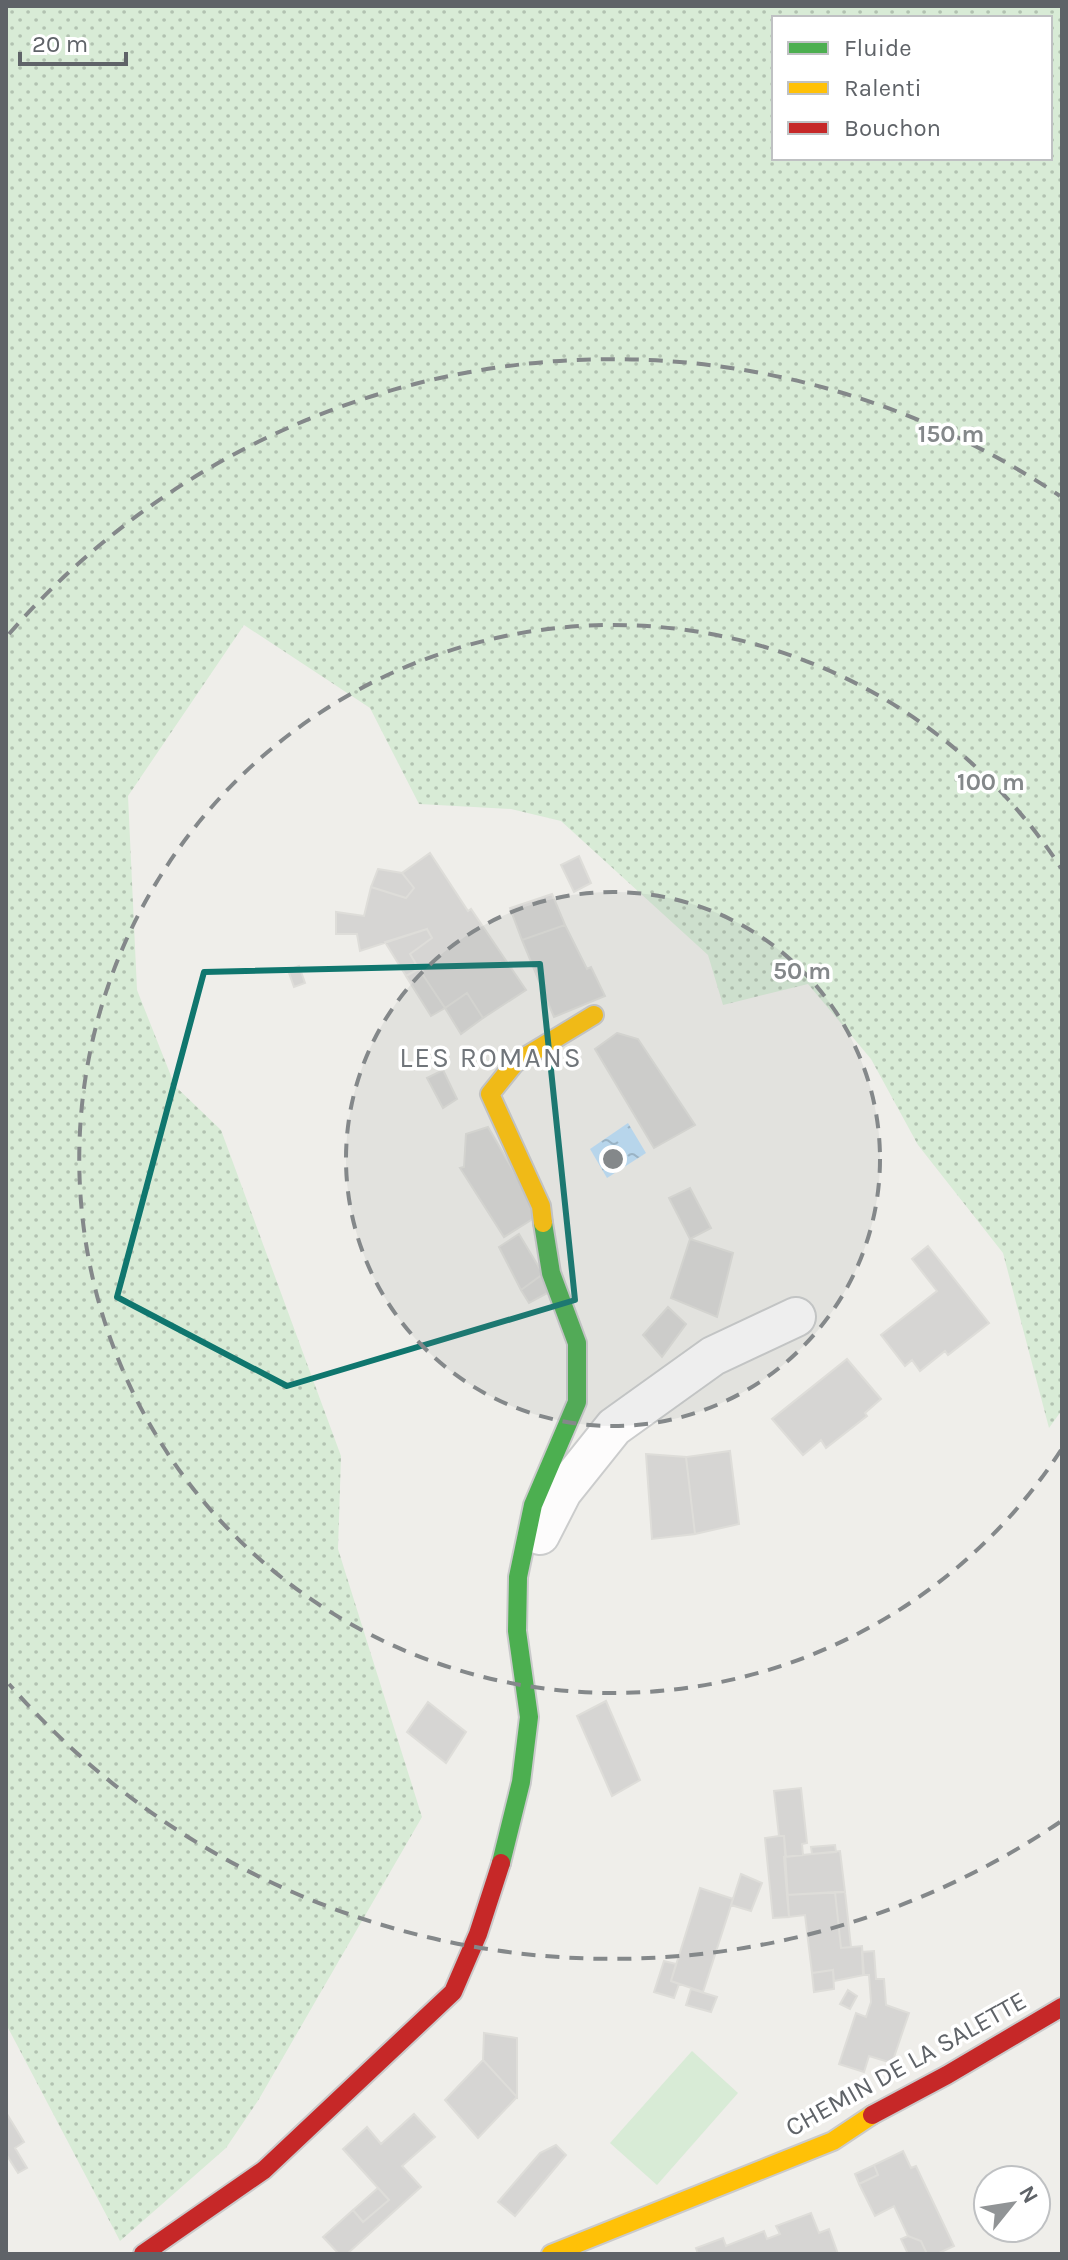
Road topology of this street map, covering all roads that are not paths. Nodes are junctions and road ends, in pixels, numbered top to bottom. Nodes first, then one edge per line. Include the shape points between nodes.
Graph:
1 (594, 1015) dead end
2 (796, 1317) dead end
3 (518, 1577) junction
4 (1062, 2007) edge
5 (143, 2254) edge
6 (551, 2254) edge

1 - 3 street via 515,1063 490,1094 541,1206 551,1273 577,1343 577,1402 533,1505
2 - 3 street via 713,1356 614,1427 562,1492
3 - 5 street via 517,1631 529,1717 521,1782 478,1934 453,1992 264,2170
4 - 6 street, CHEMIN DE LA SALETTE via 833,2141

